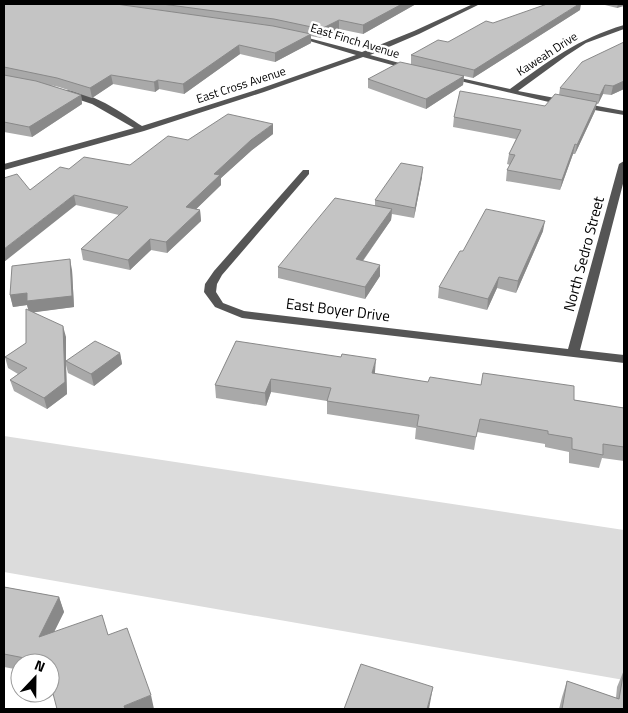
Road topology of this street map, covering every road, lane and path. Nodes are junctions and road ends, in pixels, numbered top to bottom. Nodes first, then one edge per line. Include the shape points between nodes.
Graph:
1 (476, 4) edge
2 (624, 28) edge
3 (288, 34) edge
4 (364, 56) junction
5 (421, 71) edge
6 (438, 75) edge
7 (57, 90) edge
8 (512, 92) junction
9 (624, 113) edge
10 (141, 129) junction
11 (624, 164) edge
12 (4, 167) edge
13 (306, 172) dead end
14 (573, 353) junction
15 (624, 359) edge

1 - 4 street, East Cross Avenue
2 - 8 street, Kaweah Drive via 584,42
3 - 4 street, East Finch Avenue
4 - 5 street, East Finch Avenue
4 - 10 street, East Cross Avenue
6 - 8 street
7 - 10 street via 101,104
8 - 9 street
10 - 12 street, East Cross Avenue
11 - 14 street, North Sedro Street
13 - 14 street, East Boyer Drive via 218,273 210,292 219,305 242,314
14 - 15 street, East Boyer Drive

